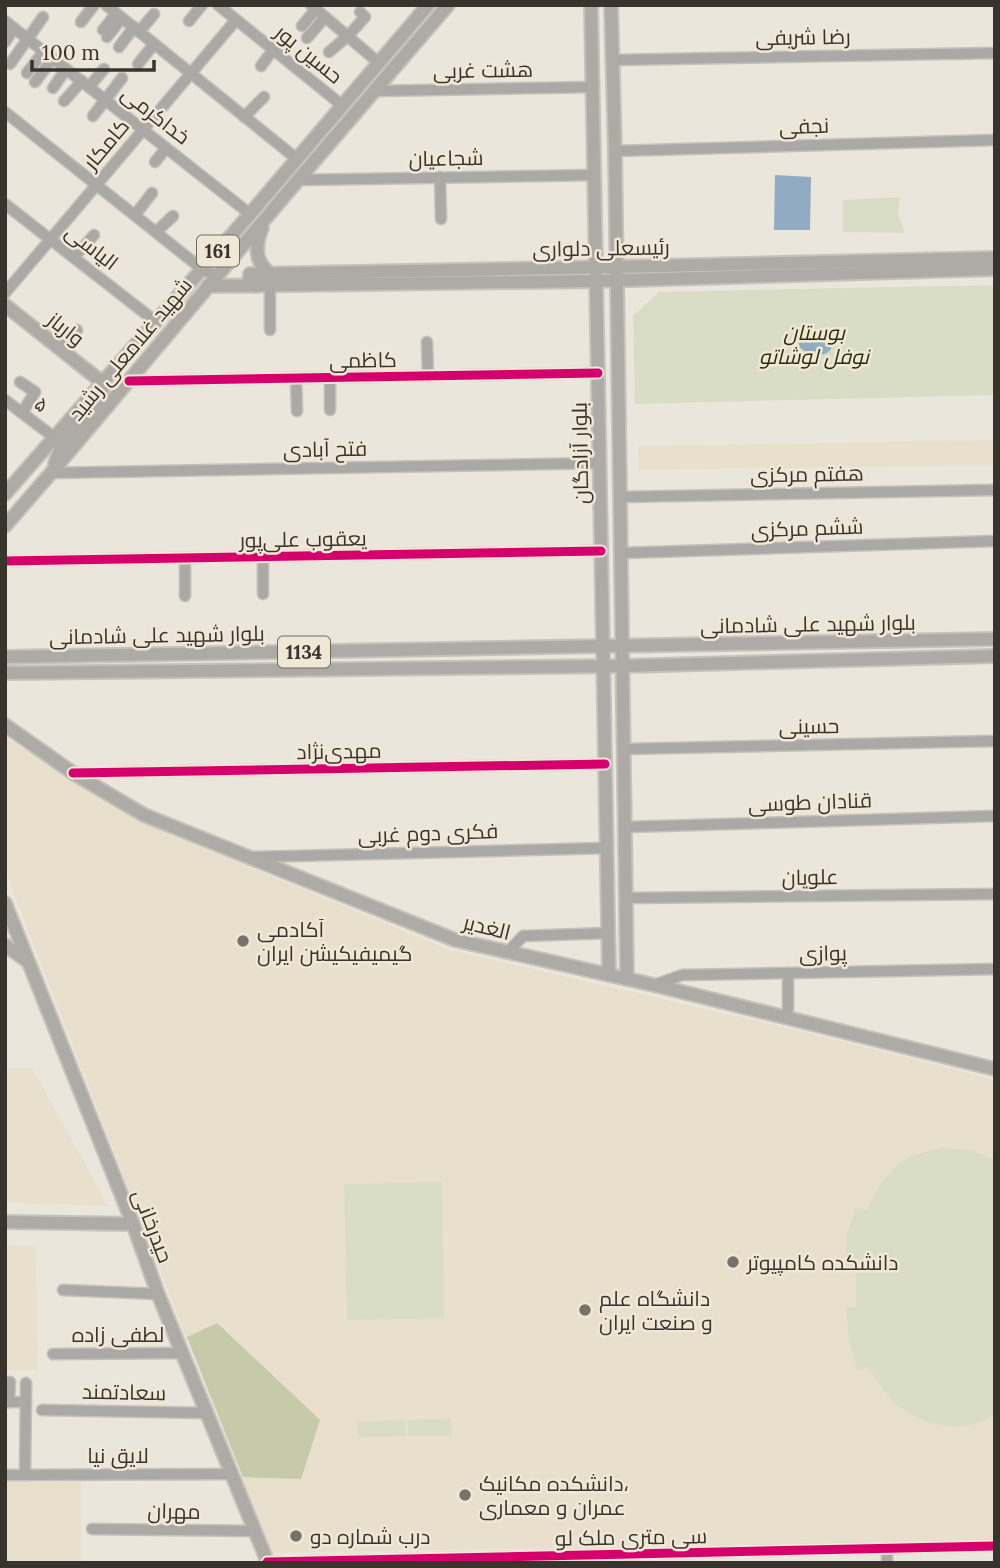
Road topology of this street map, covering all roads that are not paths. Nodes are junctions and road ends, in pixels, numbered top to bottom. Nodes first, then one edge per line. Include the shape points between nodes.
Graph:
1 (94, 5) edge
2 (202, 5) edge
3 (218, 5) edge
4 (428, 5) edge
5 (448, 5) edge
6 (591, 5) edge
7 (611, 5) edge
8 (314, 7) edge
9 (113, 10) edge
10 (360, 12) dead end
11 (155, 14) dead end
12 (43, 17) dead end
13 (325, 17) junction
14 (189, 20) dead end
15 (236, 20) junction
16 (81, 22) dead end
17 (10, 24) edge
18 (302, 26) dead end
19 (136, 29) junction
20 (105, 34) dead end
21 (348, 36) junction
22 (307, 38) dead end
23 (28, 39) junction
24 (5, 42) edge
25 (154, 44) junction
26 (119, 47) dead end
27 (273, 50) junction
28 (44, 51) junction
29 (329, 52) dead end
30 (995, 53) edge
31 (53, 58) junction
32 (613, 60) junction
33 (379, 63) junction
34 (10, 64) dead end
35 (138, 64) dead end
36 (261, 65) dead end
37 (66, 69) junction
38 (104, 69) dead end
39 (27, 73) dead end
40 (191, 73) junction
41 (122, 78) dead end
42 (35, 82) dead end
43 (85, 84) junction
44 (592, 87) junction
45 (53, 88) dead end
46 (375, 91) junction
47 (264, 97) dead end
48 (105, 100) junction
49 (64, 101) dead end
50 (342, 106) junction
51 (5, 112) edge
52 (93, 116) dead end
53 (244, 117) junction
54 (143, 130) junction
55 (995, 140) edge
56 (166, 148) junction
57 (615, 151) junction
58 (297, 159) junction
59 (155, 162) dead end
60 (594, 175) junction
61 (440, 177) junction
62 (298, 180) junction
63 (97, 184) junction
64 (152, 193) dead end
65 (5, 204) edge
66 (250, 214) junction
67 (135, 215) junction
68 (173, 216) dead end
69 (266, 218) junction
70 (441, 219) dead end
71 (156, 232) junction
72 (94, 235) dead end
73 (51, 239) junction
74 (74, 257) junction
75 (995, 258) edge
76 (995, 269) edge
77 (198, 273) junction
78 (595, 274) junction
79 (617, 274) junction
80 (271, 280) junction
81 (213, 281) junction
82 (5, 293) edge
83 (5, 305) edge
84 (155, 321) junction
85 (77, 330) dead end
86 (270, 330) dead end
87 (427, 342) dead end
88 (61, 349) junction
89 (122, 360) junction
90 (598, 373) junction
91 (428, 376) junction
92 (133, 377) junction
93 (296, 378) junction
94 (330, 378) junction
95 (20, 382) dead end
96 (103, 383) junction
97 (5, 400) edge
98 (330, 410) dead end
99 (297, 411) dead end
100 (22, 413) junction
101 (55, 438) junction
102 (600, 463) junction
103 (51, 473) junction
104 (995, 490) edge
105 (5, 494) edge
106 (621, 497) junction
107 (5, 526) edge
108 (995, 541) edge
109 (601, 551) junction
110 (621, 553) junction
111 (263, 557) junction
112 (185, 558) junction
113 (5, 561) edge
114 (263, 594) dead end
115 (185, 596) dead end
116 (995, 639) edge
117 (604, 647) junction
118 (623, 647) junction
119 (995, 656) edge
120 (5, 657) edge
121 (623, 666) junction
122 (603, 667) junction
123 (5, 673) edge
124 (5, 725) edge
125 (995, 741) edge
126 (624, 749) junction
127 (605, 764) junction
128 (74, 773) junction
129 (995, 816) edge
130 (625, 827) junction
131 (607, 848) junction
132 (249, 857) junction
133 (995, 894) edge
134 (626, 898) junction
135 (5, 903) edge
136 (608, 933) junction
137 (5, 945) edge
138 (508, 952) junction
139 (29, 962) junction
140 (995, 969) edge
141 (788, 973) junction
142 (609, 975) junction
143 (628, 979) junction
144 (654, 985) junction
145 (788, 1010) dead end
146 (995, 1069) edge
147 (5, 1222) edge
148 (132, 1224) junction
149 (63, 1290) dead end
150 (158, 1294) junction
151 (182, 1353) junction
152 (54, 1354) dead end
153 (10, 1382) dead end
154 (26, 1383) dead end
155 (7, 1402) edge
156 (26, 1402) junction
157 (42, 1410) dead end
158 (206, 1413) junction
159 (231, 1474) junction
160 (5, 1475) edge
161 (25, 1475) junction
162 (92, 1530) dead end
163 (254, 1531) junction
164 (995, 1546) edge
165 (887, 1549) junction
166 (267, 1563) edge
167 (887, 1563) edge

1 - 16 street
2 - 14 street
3 - 15 street, حسین پور
4 - 33 main road, شهید غلامعلی رشید / 161
5 - 46 main road, شهید غلامعلی رشید / 161
6 - 44 main road, بلوار آزادگان
7 - 32 main road, بلوار آزادگان
8 - 13 street
8 - 18 street
9 - 19 street
9 - 20 street
10 - 21 street via 365,17
11 - 19 street
12 - 23 street
13 - 21 street
13 - 22 street
15 - 27 street, حسین پور
15 - 40 street, کامکار
17 - 23 street, خداکرمی
17 - 24 street
19 - 25 street
19 - 26 street
21 - 29 street
21 - 33 street
23 - 28 street, خداکرمی
23 - 34 street
25 - 35 street
25 - 40 street
27 - 36 street
27 - 50 street, حسین پور
28 - 31 street, خداکرمی
28 - 39 street
30 - 32 street, رضا شریفی
31 - 37 street, خداکرمی
31 - 42 street
32 - 57 main road, بلوار آزادگان
33 - 50 main road, شهید غلامعلی رشید / 161
37 - 43 street, خداکرمی
37 - 45 street
38 - 43 street
40 - 53 street
40 - 54 street, کامکار
41 - 48 street
43 - 48 street, خداکرمی
43 - 49 street
44 - 46 street, هشت غربی
44 - 60 main road, بلوار آزادگان
46 - 62 main road, شهید غلامعلی رشید / 161
47 - 53 street
48 - 52 street
48 - 54 street, خداکرمی
50 - 58 main road, شهید غلامعلی رشید / 161
51 - 63 street
53 - 58 street
54 - 56 street, خداکرمی
54 - 63 street, کامکار
55 - 57 street, نجفی
56 - 59 street
56 - 66 street, خداکرمی
57 - 79 main road, بلوار آزادگان
58 - 66 main road, شهید غلامعلی رشید / 161
60 - 61 street, شجاعیان
60 - 78 main road, بلوار آزادگان
61 - 62 street, شجاعیان
61 - 70 street
62 - 69 main road, شهید غلامعلی رشید / 161
63 - 67 street
63 - 73 street, کامکار
64 - 67 street
65 - 73 street, الیاسی
66 - 77 main road, شهید غلامعلی رشید / 161
67 - 71 street
68 - 71 street
69 - 80 main road via 257,255
69 - 81 main road, شهید غلامعلی رشید / 161
71 - 77 street
72 - 74 street
73 - 74 street, الیاسی
73 - 82 street, کامکار
74 - 84 street, الیاسی
75 - 79 main road, رئیسعلی دلواری
76 - 79 main road, رئیسعلی دلواری
77 - 81 street
77 - 84 main road, شهید غلامعلی رشید / 161
78 - 79 main road, رئیسعلی دلواری
78 - 80 main road, رئیسعلی دلواری
78 - 90 main road, بلوار آزادگان
79 - 106 main road, بلوار آزادگان
80 - 81 main road, رئیسعلی دلواری via 256,286
80 - 86 street
81 - 92 main road, شهید غلامعلی رشید / 161
83 - 88 main road, وارباز
84 - 89 main road, شهید غلامعلی رشید / 161
85 - 88 street
87 - 91 street
88 - 96 main road, وارباز
89 - 92 main road
89 - 96 main road, شهید غلامعلی رشید / 161
90 - 91 street, کاظمی
90 - 102 main road, بلوار آزادگان
91 - 94 street, کاظمی
92 - 93 street, کاظمی
92 - 103 main road, شهید غلامعلی رشید / 161
93 - 94 street, کاظمی
93 - 99 street
94 - 98 street
95 - 100 street via 35,392
96 - 101 main road, شهید غلامعلی رشید / 161
96 - 103 main road via 101,400 62,445
97 - 100 street, ۵
100 - 101 street, ۵
101 - 105 main road, شهید غلامعلی رشید / 161
102 - 103 street, فتح آبادی
102 - 109 main road, بلوار آزادگان
103 - 107 main road, شهید غلامعلی رشید / 161
104 - 106 street, هفتم مرکزی
106 - 110 main road, بلوار آزادگان
108 - 110 street, ششم مرکزی
109 - 111 street, یعقوب علی‌پور
109 - 117 main road, بلوار آزادگان
110 - 118 main road, بلوار آزادگان
111 - 112 street, یعقوب علی‌پور
111 - 114 street
112 - 113 street, یعقوب علی‌پور
112 - 115 street
116 - 118 main road, بلوار شهید علی شادمانی / 1134
117 - 118 main road, 1134
117 - 120 main road, بلوار شهید علی شادمانی / 1134
117 - 122 main road, بلوار آزادگان
118 - 121 main road, بلوار آزادگان
119 - 121 main road, بلوار شهید علی شادمانی / 1134
121 - 122 main road, 1134
121 - 126 main road
122 - 123 main road, بلوار شهید علی شادمانی / 1134
122 - 127 main road
124 - 128 main road, الغدیر
125 - 126 street, حسینی
126 - 130 main road
127 - 128 street, مهدی‌نژاد
127 - 131 main road
128 - 132 main road, الغدیر via 144,815
129 - 130 street, قنادان طوسی
130 - 134 main road
131 - 132 street, فکری دوم غربی
131 - 136 main road
132 - 138 main road, الغدیر via 455,940
133 - 134 street, علویان
134 - 143 main road
135 - 139 main road, حیدرخانی
136 - 138 street via 523,936
136 - 142 main road
137 - 139 main road
138 - 142 main road, الغدیر
139 - 148 main road, حیدرخانی
140 - 141 street, پوازی
141 - 144 street, پوازی via 682,975
141 - 145 street
142 - 143 main road, الغدیر
143 - 144 main road, الغدیر
144 - 146 main road, الغدیر
147 - 148 main road
148 - 150 main road, حیدرخانی
149 - 150 street
150 - 151 main road, حیدرخانی
151 - 152 street, لطفی زاده
151 - 158 main road, حیدرخانی
153 - 155 street
154 - 156 street
155 - 156 street
156 - 161 street
157 - 158 street, سعادتمند
158 - 159 main road, حیدرخانی
159 - 161 street, لایق نیا
159 - 163 main road, حیدرخانی
160 - 161 street, لایق نیا
162 - 163 street, مهران
163 - 166 main road, حیدرخانی
164 - 165 street, سی متری ملک لو
165 - 166 street, سی متری ملک لو
165 - 167 street

